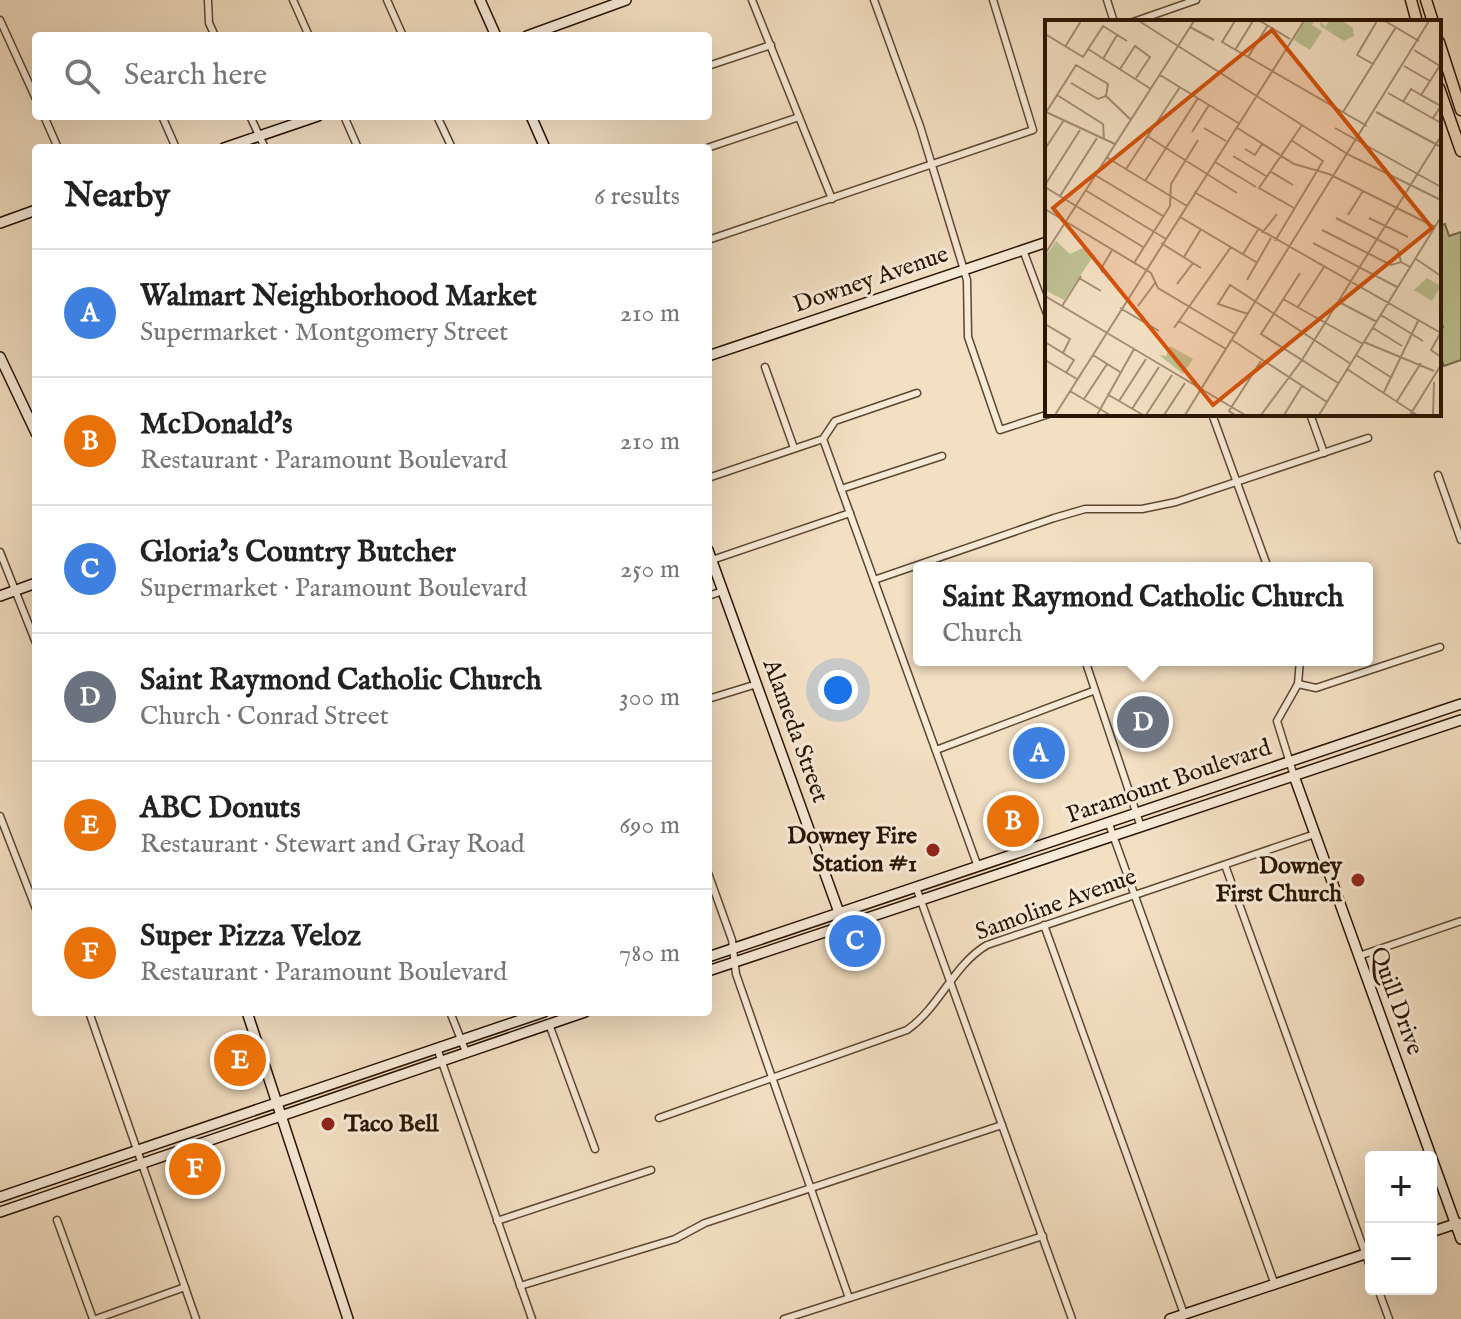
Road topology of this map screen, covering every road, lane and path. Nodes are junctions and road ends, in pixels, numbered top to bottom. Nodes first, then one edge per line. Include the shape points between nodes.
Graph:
1 (208, 0) edge
2 (293, 0) edge
3 (387, 0) edge
4 (480, 0) edge
5 (752, 0) edge
6 (874, 0) edge
7 (993, 0) edge
8 (1107, 0) edge
9 (1196, 0) edge
10 (1411, 0) edge
11 (1426, 0) edge
12 (619, 1) edge
13 (0, 20) edge
14 (1113, 20) edge
15 (1139, 20) edge
16 (1416, 20) edge
17 (1432, 20) edge
18 (214, 32) edge
19 (307, 32) edge
20 (401, 32) edge
21 (494, 32) edge
22 (538, 32) edge
23 (771, 45) junction
24 (1441, 48) edge
25 (712, 65) edge
26 (32, 90) edge
27 (1460, 106) edge
28 (1442, 109) edge
29 (799, 117) junction
30 (46, 120) edge
31 (164, 120) edge
32 (252, 120) edge
33 (306, 120) edge
34 (346, 120) edge
35 (439, 120) edge
36 (533, 120) edge
37 (259, 136) junction
38 (56, 144) edge
39 (174, 144) edge
40 (236, 144) edge
41 (263, 144) edge
42 (356, 144) edge
43 (450, 144) edge
44 (543, 144) edge
45 (712, 146) edge
46 (1461, 151) edge
47 (930, 165) junction
48 (832, 199) junction
49 (32, 211) edge
50 (0, 223) edge
51 (712, 239) edge
52 (1045, 243) edge
53 (1023, 250) junction
54 (964, 269) junction
55 (1045, 309) edge
56 (712, 355) edge
57 (0, 357) edge
58 (765, 367) dead end
59 (917, 393) dead end
60 (1045, 415) edge
61 (1213, 416) edge
62 (1311, 416) edge
63 (32, 425) edge
64 (1368, 438) dead end
65 (823, 439) junction
66 (794, 448) junction
67 (1324, 453) junction
68 (942, 456) dead end
69 (1438, 475) dead end
70 (712, 477) edge
71 (1237, 482) junction
72 (841, 489) junction
73 (850, 513) junction
74 (1461, 540) edge
75 (0, 552) edge
76 (712, 554) edge
77 (712, 561) edge
78 (927, 562) edge
79 (1266, 562) edge
80 (913, 567) edge
81 (874, 580) junction
82 (32, 584) edge
83 (16, 590) junction
84 (723, 591) junction
85 (712, 595) edge
86 (0, 596) edge
87 (32, 632) edge
88 (1440, 647) dead end
89 (1087, 666) edge
90 (1300, 666) edge
91 (757, 684) junction
92 (1298, 684) junction
93 (1093, 691) junction
94 (712, 698) edge
95 (1461, 704) edge
96 (1461, 720) edge
97 (936, 750) junction
98 (1289, 762) junction
99 (1294, 776) junction
100 (1137, 815) junction
101 (0, 816) edge
102 (1109, 824) junction
103 (1141, 828) junction
104 (1315, 834) junction
105 (1113, 837) junction
106 (1225, 865) junction
107 (978, 867) junction
108 (712, 885) edge
109 (963, 886) junction
110 (916, 887) junction
111 (1134, 895) junction
112 (32, 899) edge
113 (920, 900) junction
114 (840, 913) junction
115 (1461, 921) edge
116 (844, 925) junction
117 (1044, 925) junction
118 (733, 949) junction
119 (712, 956) edge
120 (1359, 956) junction
121 (734, 962) junction
122 (712, 970) edge
123 (951, 983) junction
124 (90, 1016) edge
125 (248, 1016) edge
126 (452, 1016) edge
127 (532, 1016) edge
128 (573, 1016) edge
129 (549, 1024) junction
130 (461, 1039) junction
131 (437, 1048) junction
132 (466, 1052) junction
133 (441, 1060) junction
134 (773, 1080) junction
135 (275, 1102) junction
136 (279, 1115) junction
137 (659, 1118) dead end
138 (1002, 1125) junction
139 (135, 1149) junction
140 (595, 1149) dead end
141 (140, 1162) junction
142 (651, 1170) dead end
143 (48, 1180) junction
144 (810, 1189) junction
145 (0, 1197) edge
146 (0, 1209) edge
147 (57, 1220) dead end
148 (497, 1221) junction
149 (1458, 1223) edge
150 (1437, 1230) edge
151 (1043, 1236) junction
152 (1461, 1239) edge
153 (1365, 1245) edge
154 (1365, 1254) edge
155 (1275, 1285) junction
156 (520, 1286) junction
157 (185, 1287) junction
158 (1380, 1295) edge
159 (849, 1298) junction
160 (1184, 1314) junction
161 (95, 1319) edge
162 (196, 1319) edge
163 (348, 1319) edge
164 (532, 1319) edge
165 (784, 1319) edge
166 (1072, 1319) edge
167 (1170, 1319) edge
168 (1389, 1319) edge

1 - 18 street
2 - 19 street
3 - 20 street
4 - 21 main road
5 - 23 street
6 - 47 street
7 - 47 street via 1033,130
8 - 14 street
9 - 15 street
10 - 16 main road
11 - 17 main road
12 - 22 main road
13 - 26 street
23 - 25 street
23 - 29 street
24 - 27 main road
27 - 28 main road
28 - 46 main road
29 - 45 street
29 - 48 street
30 - 38 street
31 - 39 street
32 - 37 street
33 - 37 main road
34 - 42 street
35 - 43 street
36 - 44 main road
37 - 40 main road
37 - 41 street
47 - 48 street
47 - 54 street
48 - 51 street
49 - 50 main road
52 - 53 main road, Downey Avenue
53 - 54 main road, Downey Avenue
53 - 55 street
54 - 56 main road, Downey Avenue
54 - 60 street via 970,346 1000,430
57 - 63 main road
58 - 66 street
59 - 65 street via 835,421
61 - 71 street
62 - 67 street
64 - 67 street
65 - 66 street
65 - 72 street
66 - 70 street
67 - 71 street
68 - 72 street
69 - 74 street
71 - 78 street via 1164,505 1085,509
71 - 79 street
72 - 73 street
73 - 76 street
73 - 81 street
75 - 83 street
77 - 84 main road, Alameda Street
80 - 81 street
81 - 97 street
82 - 83 main road
83 - 86 main road
83 - 87 street
84 - 85 street
84 - 91 main road, Alameda Street
88 - 92 street via 1316,688
89 - 93 street
90 - 92 street
91 - 94 street
91 - 114 main road, Alameda Street
92 - 98 street via 1277,721
93 - 97 street
93 - 100 street
95 - 98 main road, Paramount Boulevard
96 - 99 main road, Paramount Boulevard
97 - 107 street
98 - 99 street
98 - 100 main road, Paramount Boulevard
99 - 103 main road, Paramount Boulevard
99 - 104 main road, Quill Drive
100 - 102 main road, Paramount Boulevard
100 - 103 street
101 - 112 street
102 - 105 street
102 - 107 main road, Paramount Boulevard
103 - 105 main road, Paramount Boulevard
104 - 106 street, Samoline Avenue
104 - 120 main road, Quill Drive
105 - 109 main road, Paramount Boulevard
105 - 111 street
106 - 111 street, Samoline Avenue
106 - 153 street
107 - 109 main road
107 - 110 main road, Paramount Boulevard
108 - 118 street
109 - 113 main road, Paramount Boulevard
110 - 113 street
110 - 114 main road, Paramount Boulevard
111 - 117 street, Samoline Avenue
111 - 155 street
113 - 116 main road, Paramount Boulevard
113 - 123 street
114 - 116 main road, Alameda Street
114 - 118 main road, Paramount Boulevard
115 - 120 street
116 - 121 main road, Paramount Boulevard
117 - 123 street, Samoline Avenue via 981,949
117 - 160 street
118 - 119 main road, Paramount Boulevard
118 - 121 street
120 - 149 main road, Quill Drive
121 - 122 main road, Paramount Boulevard
121 - 134 street
123 - 134 street, Samoline Avenue via 907,1030
123 - 138 street
124 - 139 street
125 - 135 main road
126 - 130 street
127 - 130 main road
128 - 129 main road
129 - 132 main road
129 - 140 street
130 - 131 main road
130 - 132 street
131 - 133 street
131 - 135 main road
132 - 133 main road
133 - 136 main road
133 - 148 street
134 - 137 street, Samoline Avenue
134 - 144 street
135 - 136 main road
135 - 139 main road
136 - 141 main road
136 - 163 main road
138 - 144 street
138 - 151 street
139 - 141 street
139 - 143 main road
141 - 146 main road
141 - 157 street
142 - 148 street
143 - 145 main road
143 - 146 main road via 44,1190
144 - 156 street
144 - 159 street
147 - 161 street
148 - 156 street
149 - 150 main road
149 - 152 main road, Quill Drive
151 - 159 street
151 - 166 street
154 - 155 main road
155 - 160 main road
156 - 164 street
157 - 161 street
157 - 162 street
158 - 168 street
159 - 165 street
160 - 167 main road

